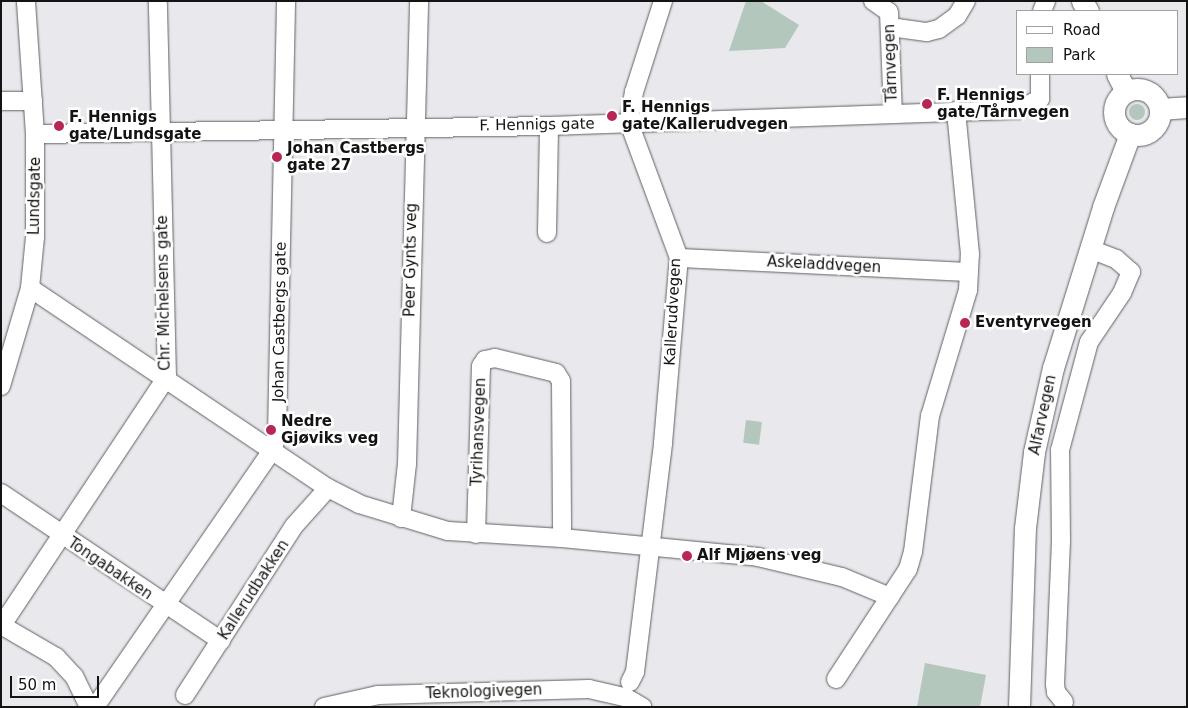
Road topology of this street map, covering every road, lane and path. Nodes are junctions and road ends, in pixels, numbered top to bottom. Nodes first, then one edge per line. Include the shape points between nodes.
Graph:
1 (26, 1) edge
2 (158, 1) edge
3 (286, 1) edge
4 (419, 1) edge
5 (663, 1) edge
6 (873, 1) edge
7 (966, 1) edge
8 (889, 19) junction
9 (1040, 75) edge
10 (1122, 83) edge
11 (33, 100) junction
12 (1, 101) edge
13 (1187, 108) edge
14 (1160, 109) junction
15 (956, 111) junction
16 (893, 114) junction
17 (629, 123) junction
18 (549, 126) junction
19 (285, 128) junction
20 (414, 128) junction
21 (160, 131) junction
22 (35, 134) junction
23 (1130, 134) junction
24 (546, 233) dead end
25 (1090, 249) junction
26 (679, 258) junction
27 (969, 272) junction
28 (30, 288) junction
29 (167, 377) junction
30 (1, 386) edge
31 (273, 449) junction
32 (328, 488) junction
33 (1, 493) edge
34 (401, 518) junction
35 (476, 534) junction
36 (60, 535) junction
37 (562, 538) junction
38 (649, 545) junction
39 (890, 597) junction
40 (166, 606) junction
41 (2, 625) edge
42 (221, 641) junction
43 (836, 679) dead end
44 (630, 682) dead end
45 (185, 695) dead end
46 (1064, 702) dead end
47 (89, 707) edge
48 (95, 707) edge
49 (324, 707) edge
50 (642, 707) edge
51 (1019, 707) edge

1 - 11 street, Lundsgate
2 - 21 street, Chr. Michelsens gate
3 - 19 street, Johan Castbergs gate
4 - 20 street, Peer Gynts veg
5 - 17 street, Kallerudvegen via 634,92
6 - 8 street
7 - 8 street via 957,16 939,29 927,32
8 - 16 street, Tårnvegen
9 - 15 street, F. Hennigs gate via 1040,99 1027,107
10 - 14 main road via 1144,90 1157,101
10 - 23 main road via 1114,114 1122,130
11 - 12 street
11 - 22 street, Lundsgate
13 - 14 main road
14 - 23 main road via 1160,118 1148,133
15 - 16 street, F. Hennigs gate
15 - 27 street
16 - 17 street, F. Hennigs gate
17 - 18 street, F. Hennigs gate
17 - 26 street, Kallerudvegen
18 - 20 street, F. Hennigs gate
18 - 24 street
19 - 20 street, F. Hennigs gate
19 - 21 street, F. Hennigs gate
19 - 31 street, Johan Castbergs gate via 277,434
20 - 34 street, Peer Gynts veg via 407,464
21 - 22 street, F. Hennigs gate
21 - 29 street, Chr. Michelsens gate
22 - 28 street, Lundsgate via 37,200
23 - 25 main road, Alfarvegen
25 - 46 street via 1116,259 1131,272 1122,293 1089,342 1060,450 1061,542 1055,684 1056,692
25 - 51 main road, Alfarvegen via 1053,368 1034,452 1025,528
26 - 27 street, Askeladdvegen
26 - 38 street, Kallerudvegen via 675,334
27 - 39 street via 968,290 930,416 913,552 908,568
28 - 29 street
28 - 30 street, Lundsgate
29 - 31 street
29 - 36 street, Chr. Michelsens gate
31 - 32 street
31 - 40 street, Johan Castbergs gate
32 - 34 street
32 - 42 street, Kallerudbakken via 294,526
33 - 36 street, Tongabakken
34 - 35 street via 448,531
35 - 37 street
35 - 37 street, Tyrihansvegen via 481,366 485,360 495,358 556,373 561,381
36 - 40 street, Tongabakken
36 - 41 street, Chr. Michelsens gate
37 - 38 street
38 - 39 street via 758,557 842,577
38 - 44 street, Kallerudvegen via 635,672
39 - 43 street
40 - 42 street, Tongabakken
40 - 48 street, Johan Castbergs gate
41 - 47 street via 56,657 74,676
42 - 45 street, Kallerudbakken
49 - 50 street, Teknologivegen via 378,695 589,689 625,697

